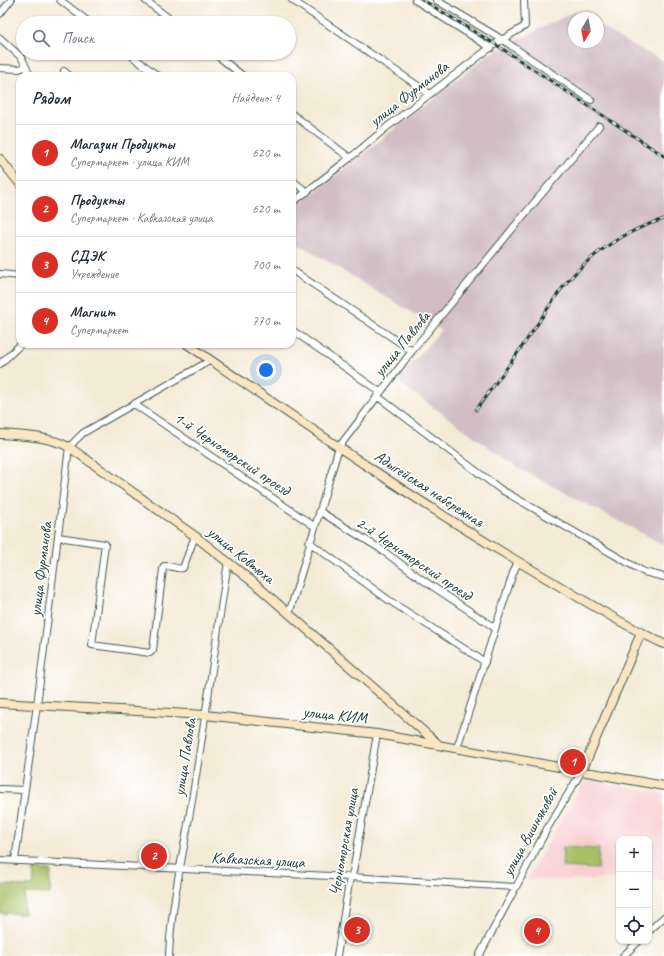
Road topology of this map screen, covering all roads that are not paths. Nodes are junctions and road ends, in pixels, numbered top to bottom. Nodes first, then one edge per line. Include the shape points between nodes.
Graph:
1 (11, 0) edge
2 (60, 0) edge
3 (145, 0) edge
4 (292, 0) edge
5 (415, 0) edge
6 (436, 0) edge
7 (524, 0) edge
8 (0, 14) edge
9 (81, 16) edge
10 (166, 16) edge
11 (0, 38) edge
12 (503, 40) junction
13 (491, 48) junction
14 (16, 53) edge
15 (23, 60) edge
16 (137, 60) edge
17 (223, 60) edge
18 (25, 67) junction
19 (0, 68) edge
20 (28, 72) edge
21 (153, 72) edge
22 (238, 72) edge
23 (430, 94) junction
24 (591, 100) dead end
25 (296, 117) edge
26 (599, 126) dead end
27 (350, 158) junction
28 (0, 159) edge
29 (16, 179) edge
30 (296, 183) edge
31 (307, 192) junction
32 (296, 200) edge
33 (296, 273) edge
34 (0, 274) edge
35 (16, 276) edge
36 (296, 333) edge
37 (17, 348) edge
38 (193, 348) edge
39 (412, 351) junction
40 (211, 360) junction
41 (0, 364) edge
42 (379, 394) junction
43 (134, 404) junction
44 (0, 434) edge
45 (69, 447) junction
46 (339, 447) junction
47 (319, 511) junction
48 (314, 526) junction
49 (196, 536) junction
50 (58, 537) junction
51 (310, 542) junction
52 (228, 562) junction
53 (518, 562) junction
54 (664, 577) edge
55 (289, 614) junction
56 (495, 628) junction
57 (641, 633) junction
58 (664, 644) edge
59 (485, 662) junction
60 (0, 704) edge
61 (37, 705) junction
62 (205, 715) junction
63 (377, 734) junction
64 (438, 744) junction
65 (457, 748) junction
66 (582, 771) junction
67 (664, 786) edge
68 (0, 789) edge
69 (24, 790) junction
70 (0, 860) edge
71 (15, 860) junction
72 (180, 868) junction
73 (350, 877) junction
74 (516, 887) junction
75 (664, 917) edge
76 (652, 928) edge
77 (636, 944) edge
78 (169, 956) edge
79 (337, 956) edge
80 (479, 956) edge
81 (623, 956) edge

1 - 8 street
2 - 9 street
3 - 10 street
4 - 23 street
5 - 13 street
6 - 12 street
7 - 12 street, улица Фурманова via 525,26
11 - 14 street
12 - 13 street, улица Фурманова
12 - 24 street
13 - 23 street, улица Фурманова
15 - 18 street
16 - 21 street
17 - 22 street
18 - 19 street
18 - 20 street
23 - 27 street, улица Фурманова
25 - 27 street
26 - 39 street, улица Павлова
27 - 31 street, улица Фурманова
28 - 29 street
30 - 31 street
31 - 32 street, улица Фурманова
33 - 39 street
34 - 35 street
36 - 42 street
37 - 41 street
38 - 40 street, Адыгейская набережная
39 - 42 street, улица Павлова
40 - 43 street
40 - 46 street, Адыгейская набережная
42 - 46 street, улица Павлова
42 - 54 street via 500,490 644,572
43 - 45 street via 83,432
43 - 48 street, 1-й Черноморский проезд
44 - 45 street, улица Ковтюха via 46,438
45 - 49 street, улица Ковтюха
45 - 50 street, улица Фурманова
46 - 47 street, улица Павлова
46 - 53 street, Адыгейская набережная
47 - 48 street, улица Павлова
47 - 56 street, 2-й Черноморский проезд via 379,548
48 - 51 street, улица Павлова
49 - 50 street via 183,568 164,566 153,650 150,653 92,645 105,544
49 - 52 street, улица Ковтюха
50 - 61 street, улица Фурманова
51 - 55 street, улица Павлова
51 - 59 street via 390,600
52 - 55 street, улица Ковтюха
52 - 62 street, улица Павлова
53 - 56 street
53 - 57 street, Адыгейская набережная
55 - 64 street, улица Ковтюха
56 - 59 street
57 - 58 street, Адыгейская набережная
57 - 66 street, улица Вишняковой
59 - 65 street
60 - 61 street, улица КИМ
61 - 62 street, улица КИМ
61 - 69 street, улица Фурманова
62 - 63 street, улица КИМ
62 - 72 street, улица Павлова
63 - 64 street, улица КИМ
63 - 73 street, Черноморская улица via 353,872
64 - 65 street, улица КИМ
65 - 66 street, улица КИМ
66 - 67 street, улица КИМ
66 - 74 street, улица Вишняковой
68 - 69 street
69 - 71 street, улица Фурманова
70 - 71 street, Кавказская улица
71 - 72 street, Кавказская улица
72 - 73 street, Кавказская улица
72 - 78 street, улица Павлова
73 - 74 street, Кавказская улица
73 - 79 street, Черноморская улица
74 - 80 street, улица Вишняковой
75 - 76 street
77 - 81 street

